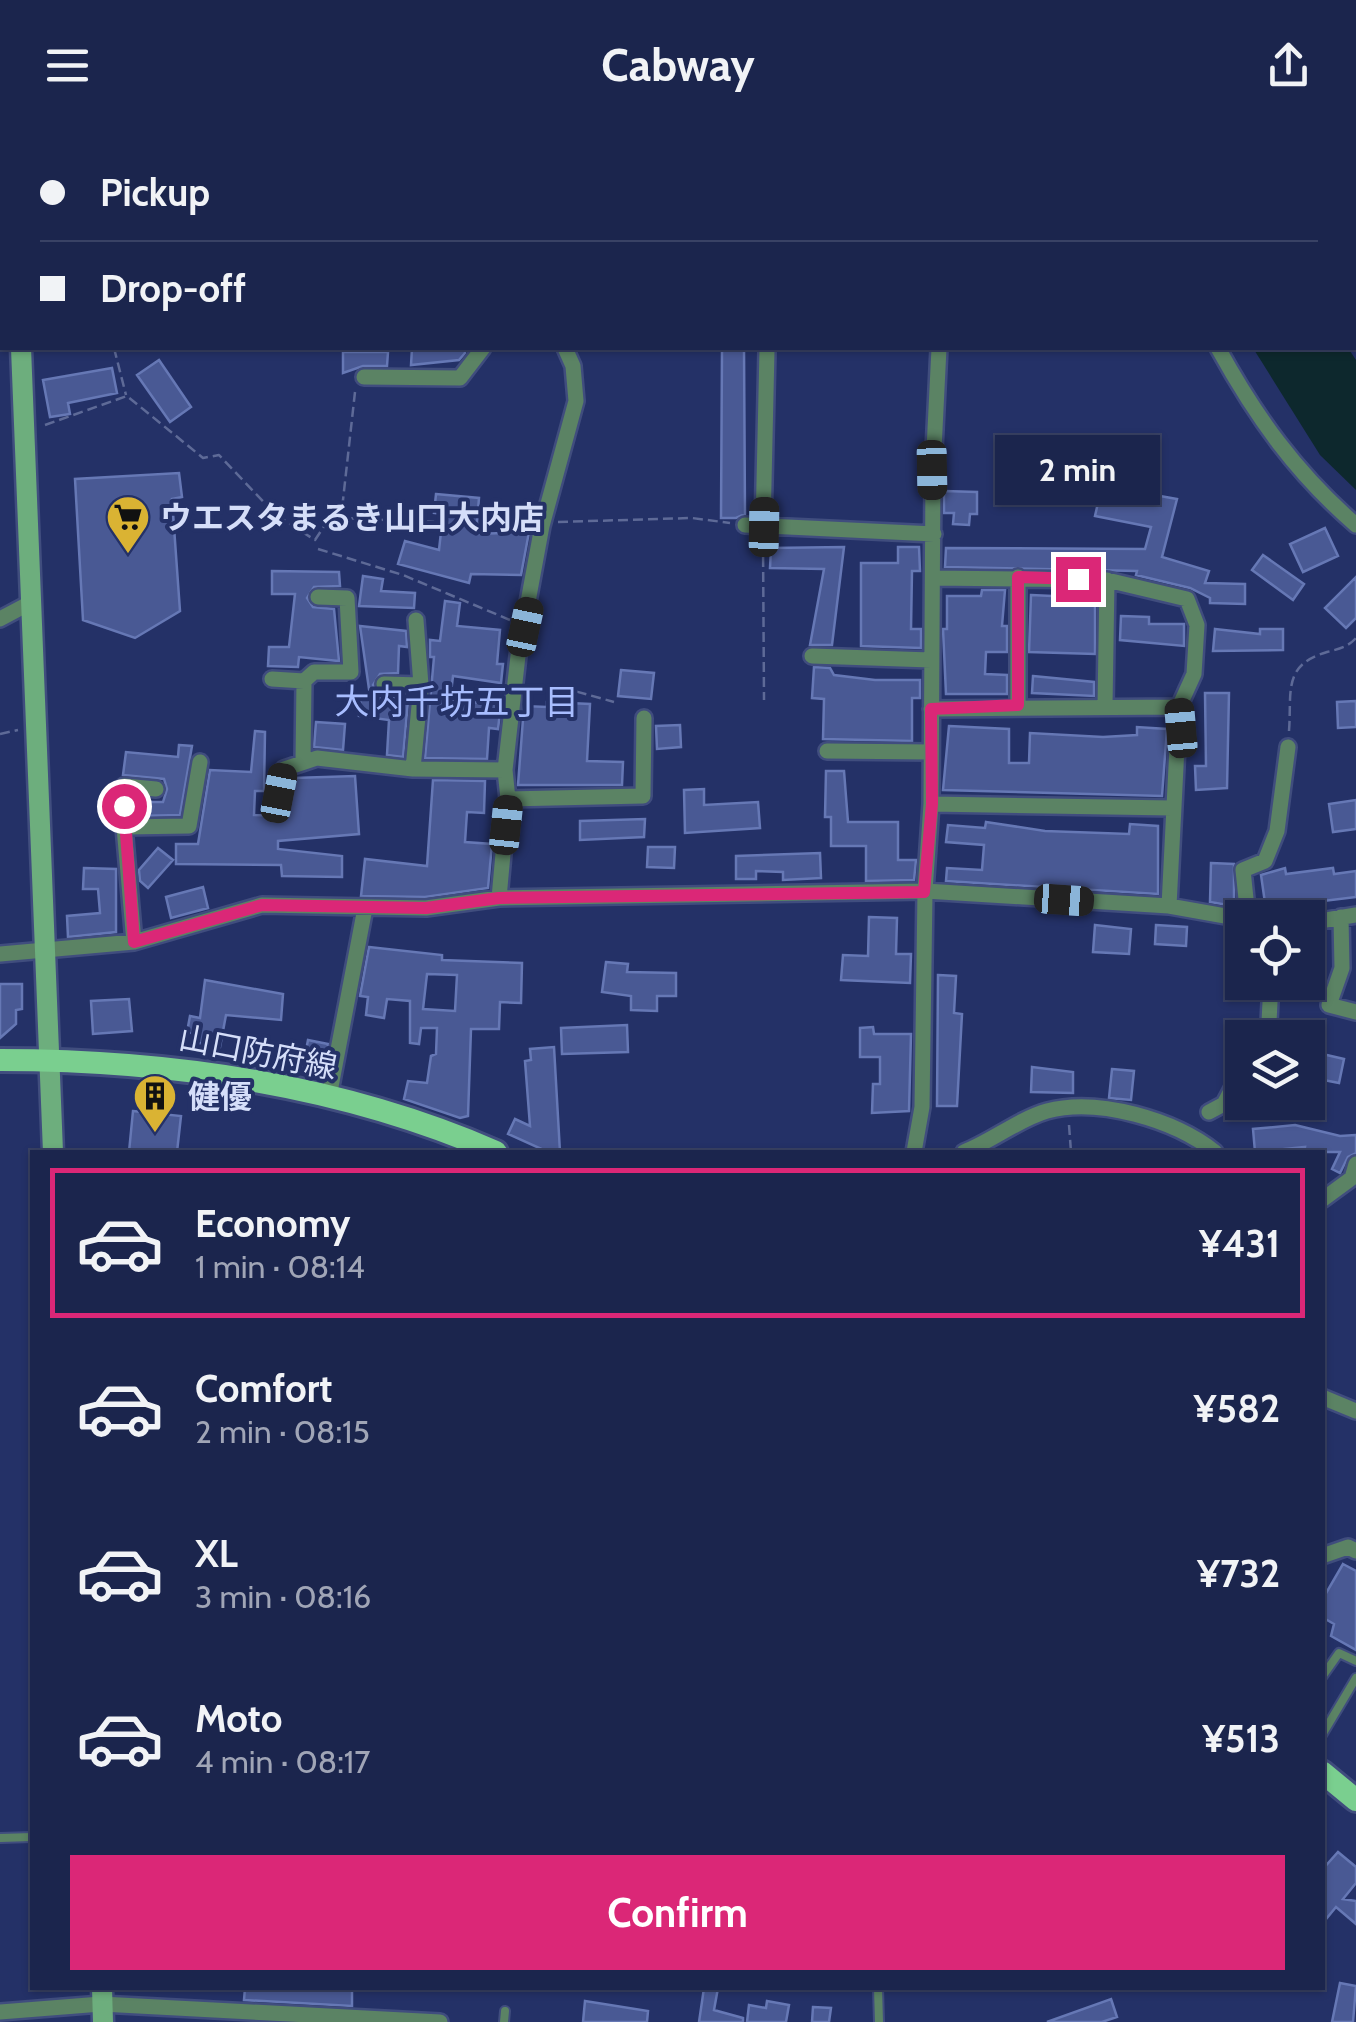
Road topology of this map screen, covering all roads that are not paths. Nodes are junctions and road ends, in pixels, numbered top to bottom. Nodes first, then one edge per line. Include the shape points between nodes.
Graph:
1 (22, 350) edge
2 (482, 350) edge
3 (566, 350) edge
4 (767, 350) edge
5 (939, 350) edge
6 (1219, 350) edge
7 (364, 377) road end
8 (745, 524) road end
9 (1356, 525) edge
10 (764, 527) junction
11 (934, 534) junction
12 (1018, 577) junction
13 (934, 578) junction
14 (1108, 580) junction
15 (318, 598) dead end
16 (30, 604) junction
17 (0, 619) edge
18 (416, 620) dead end
19 (812, 656) dead end
20 (931, 660) junction
21 (272, 679) dead end
22 (304, 680) junction
23 (384, 684) dead end
24 (421, 685) junction
25 (1018, 705) junction
26 (1105, 706) junction
27 (1179, 706) junction
28 (931, 709) junction
29 (644, 718) dead end
30 (1288, 747) road end
31 (827, 752) dead end
32 (931, 752) junction
33 (200, 762) dead end
34 (303, 762) junction
35 (414, 769) junction
36 (505, 770) junction
37 (156, 789) dead end
38 (279, 793) dead end
39 (508, 799) junction
40 (932, 804) junction
41 (1172, 808) junction
42 (124, 827) junction
43 (924, 892) junction
44 (499, 898) junction
45 (1244, 900) edge
46 (1169, 906) junction
47 (364, 908) junction
48 (1225, 915) edge
49 (1348, 916) edge
50 (134, 942) junction
51 (44, 952) junction
52 (0, 954) edge
53 (1356, 1012) edge
54 (0, 1060) edge
55 (49, 1060) junction
56 (330, 1097) junction
57 (1225, 1102) edge
58 (1209, 1112) dead end
59 (52, 1150) edge
60 (490, 1150) edge
61 (914, 1150) edge
62 (968, 1150) edge
63 (1212, 1150) edge
64 (1356, 1164) edge
65 (1325, 1198) edge
66 (1325, 1398) edge
67 (1356, 1411) edge
68 (1356, 1551) edge
69 (1325, 1555) edge
70 (1356, 1661) edge
71 (1325, 1673) edge
72 (1356, 1678) edge
73 (1326, 1721) edge
74 (1325, 1774) edge
75 (1356, 1800) edge
76 (30, 1836) edge
77 (0, 1838) edge
78 (878, 1990) edge
79 (102, 2005) edge
80 (505, 2010) dead end
81 (0, 2012) edge
82 (439, 2022) edge
83 (504, 2022) edge
84 (879, 2022) edge

1 - 16 main road
2 - 7 street via 460,378
3 - 36 street via 576,401 542,526
4 - 10 street
5 - 11 street
6 - 9 street via 1275,444
8 - 10 street
10 - 11 street
11 - 13 street
12 - 13 street
12 - 14 street
12 - 25 street
13 - 20 street
14 - 26 street
14 - 27 street via 1187,599 1197,625 1194,674
15 - 22 street via 348,598 351,672 314,672
16 - 17 street
16 - 51 main road
18 - 24 street
19 - 20 street
20 - 28 street
21 - 22 street
22 - 34 street
23 - 24 street
24 - 35 street
25 - 26 street
25 - 28 street
26 - 27 street
27 - 41 street
28 - 32 street
29 - 39 street via 643,796
30 - 45 street via 1277,830 1266,861 1243,870
31 - 32 street
32 - 40 street
33 - 42 street via 189,826
34 - 35 street
34 - 38 street via 284,769
35 - 36 street
36 - 39 street
37 - 42 street via 124,786
39 - 44 street
40 - 41 street
40 - 43 street
41 - 46 street
42 - 50 street
43 - 44 street
43 - 46 street
43 - 61 street via 922,1106
44 - 47 street
46 - 48 street
47 - 50 street via 262,905
47 - 56 street
49 - 53 street via 1329,1006
50 - 51 street
51 - 52 street
51 - 55 main road
54 - 55 main road, 山口防府線
55 - 56 main road, 山口防府線 via 178,1068
55 - 59 main road
56 - 60 main road, 山口防府線
57 - 58 street
62 - 63 street via 1046,1111 1067,1108 1116,1110 1182,1132
64 - 65 street via 1352,1178
66 - 67 street
68 - 69 street via 1348,1546
70 - 71 lane via 1339,1652
72 - 73 lane
74 - 75 main road
76 - 77 lane
78 - 84 lane
79 - 81 street
79 - 82 street
80 - 83 lane

